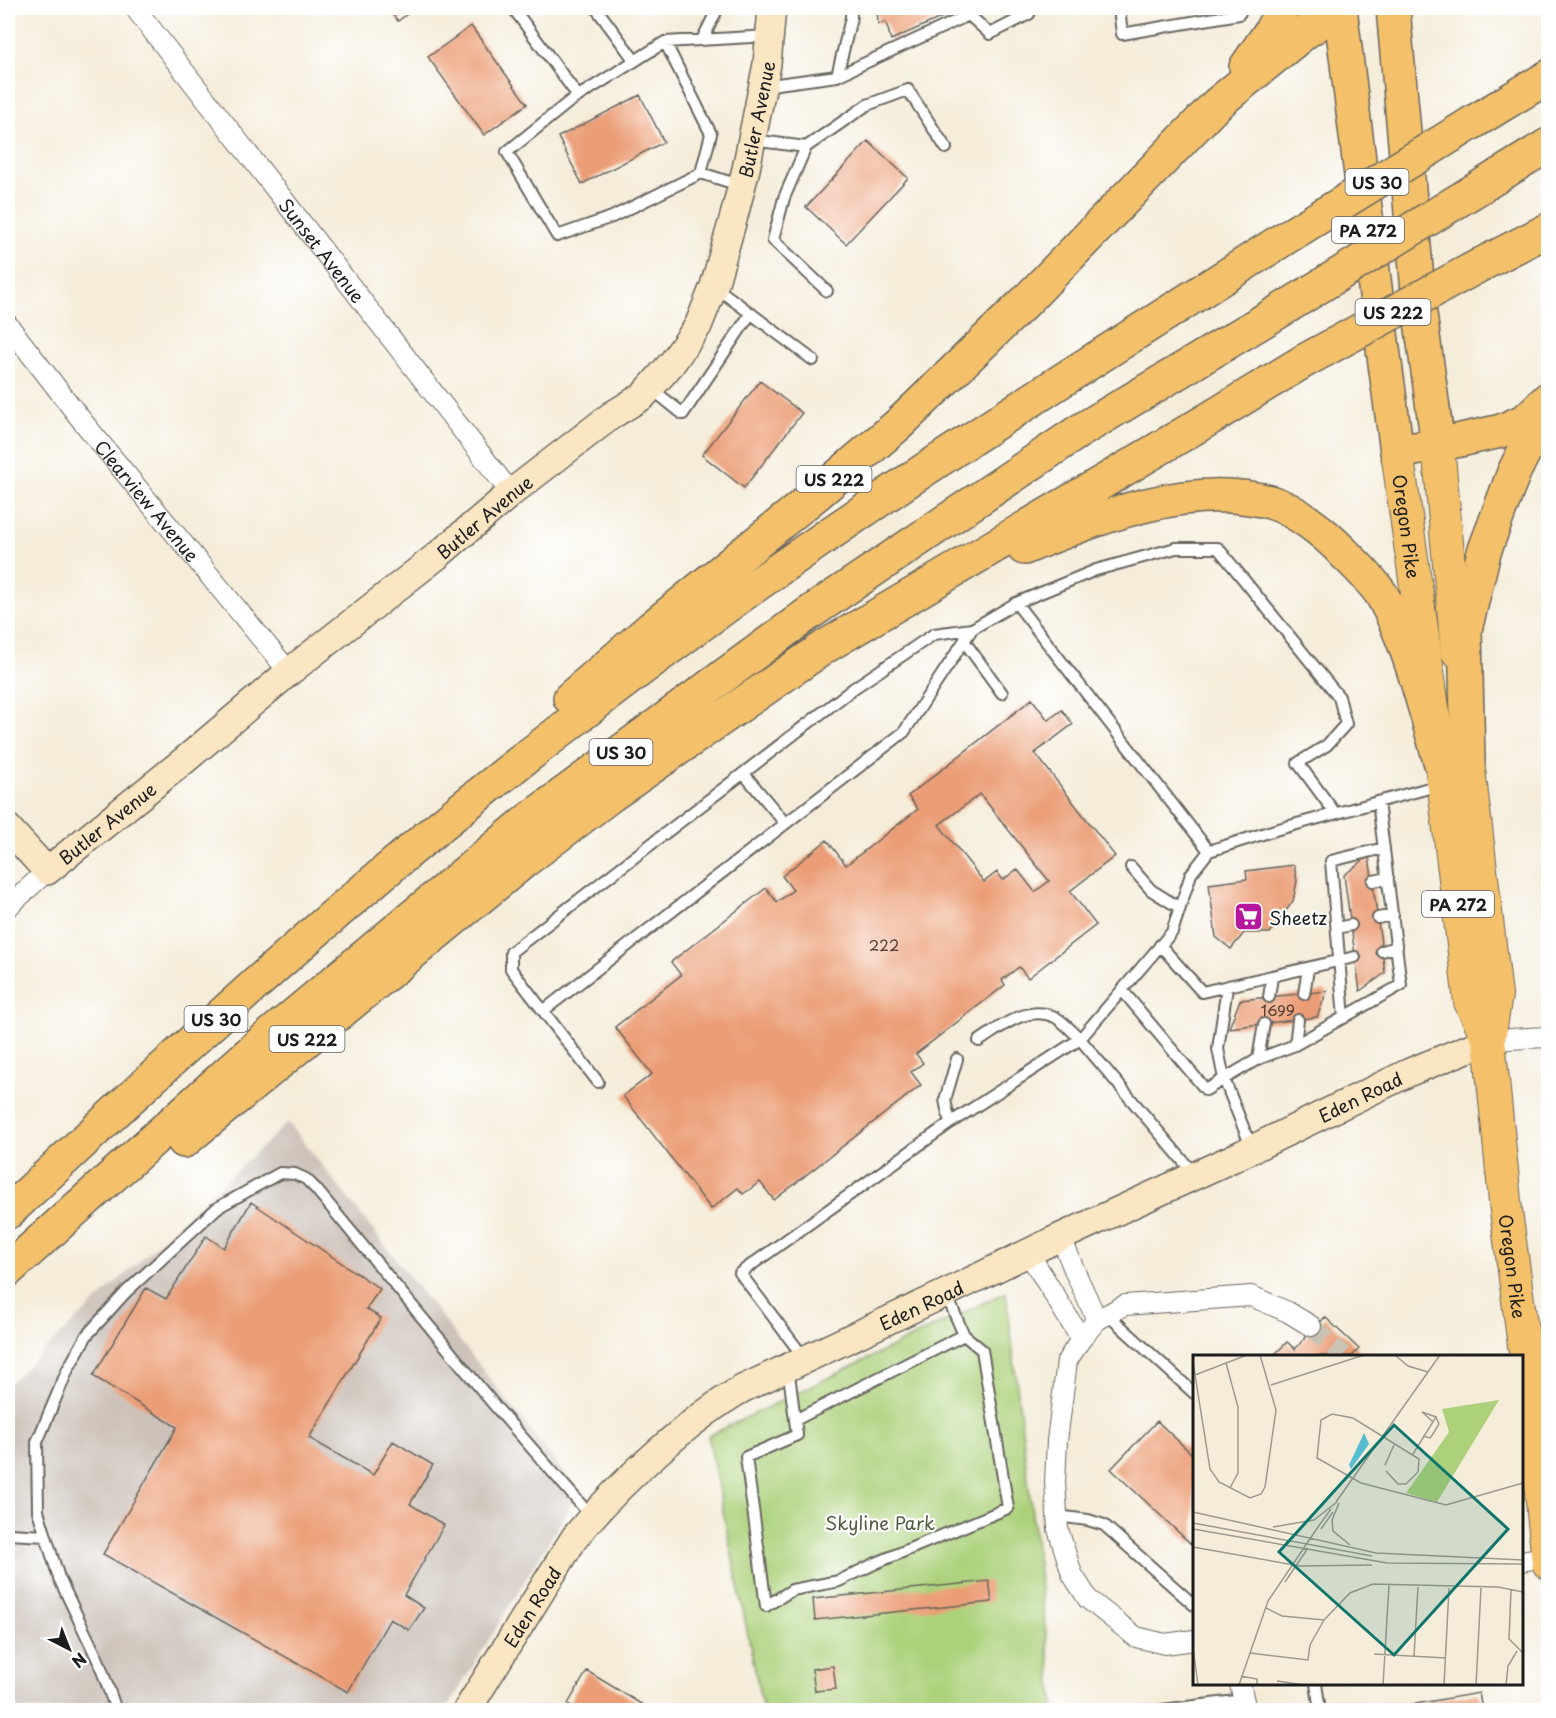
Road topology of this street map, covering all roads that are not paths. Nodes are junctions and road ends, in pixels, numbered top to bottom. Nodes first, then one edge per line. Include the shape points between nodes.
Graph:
1 (135, 8) edge
2 (513, 8) edge
3 (596, 8) edge
4 (717, 8) edge
5 (772, 8) edge
6 (851, 8) edge
7 (1032, 8) edge
8 (1119, 8) edge
9 (1242, 8) edge
10 (1283, 8) edge
11 (1341, 8) edge
12 (1393, 8) edge
13 (769, 36) junction
14 (702, 40) junction
15 (665, 42) junction
16 (635, 61) junction
17 (837, 76) junction
18 (1548, 77) edge
19 (763, 86) junction
20 (578, 96) junction
21 (1217, 104) junction
22 (752, 140) junction
23 (1548, 146) edge
24 (806, 147) junction
25 (946, 148) dead end
26 (701, 173) junction
27 (742, 186) junction
28 (1548, 230) edge
29 (714, 286) junction
30 (827, 291) dead end
31 (751, 313) junction
32 (8, 325) edge
33 (813, 360) dead end
34 (650, 387) junction
35 (1548, 401) edge
36 (1438, 446) junction
37 (1397, 452) junction
38 (511, 493) junction
39 (1016, 603) junction
40 (972, 629) junction
41 (964, 641) junction
42 (826, 646) junction
43 (289, 672) junction
44 (1002, 693) dead end
45 (1451, 770) junction
46 (744, 774) junction
47 (1378, 802) junction
48 (1335, 813) junction
49 (785, 823) junction
50 (8, 828) edge
51 (430, 833) junction
52 (1384, 848) junction
53 (1209, 851) junction
54 (1131, 867) dead end
55 (47, 871) junction
56 (1388, 878) junction
57 (1373, 881) dead end
58 (1346, 887) dead end
59 (1334, 889) junction
60 (8, 907) edge
61 (1180, 908) junction
62 (1393, 915) junction
63 (1378, 918) dead end
64 (1351, 925) dead end
65 (1337, 928) junction
66 (1160, 945) junction
67 (1397, 947) junction
68 (1382, 951) dead end
69 (1355, 957) dead end
70 (1340, 962) junction
71 (1308, 969) junction
72 (1272, 977) junction
73 (1227, 987) junction
74 (1122, 990) junction
75 (1304, 994) dead end
76 (1269, 998) dead end
77 (543, 1011) junction
78 (1344, 1018) junction
79 (1298, 1020) dead end
80 (1264, 1024) dead end
81 (1548, 1037) edge
82 (1080, 1038) junction
83 (1488, 1040) junction
84 (979, 1041) dead end
85 (1294, 1045) junction
86 (957, 1059) dead end
87 (1258, 1059) junction
88 (1224, 1079) junction
89 (598, 1082) dead end
90 (950, 1124) junction
91 (1252, 1149) junction
92 (1195, 1175) junction
93 (8, 1212) edge
94 (1061, 1237) junction
95 (1028, 1252) junction
96 (8, 1270) edge
97 (8, 1287) edge
98 (946, 1293) junction
99 (1102, 1317) junction
100 (1311, 1326) tunnel mouth
101 (964, 1335) junction
102 (1081, 1339) junction
103 (796, 1363) junction
104 (1193, 1392) edge
105 (795, 1420) junction
106 (1057, 1516) junction
107 (591, 1517) junction
108 (8, 1534) edge
109 (46, 1536) junction
110 (1542, 1559) edge
111 (1193, 1604) edge
112 (1193, 1640) edge
113 (1316, 1685) edge
114 (1243, 1698) edge
115 (116, 1710) edge
116 (467, 1710) edge
117 (1162, 1710) edge
118 (1320, 1710) edge

1 - 38 street, Sunset Avenue
2 - 20 lane
3 - 16 lane
4 - 14 lane
5 - 13 street, Butler Avenue
6 - 17 lane
7 - 17 lane via 1029,15 990,34 969,15
8 - 9 lane via 1122,34 1239,14
10 - 21 highway, US 222 via 1255,55
11 - 21 highway
11 - 37 highway, Oregon Pike / PA 272
12 - 36 highway, Oregon Pike / PA 272 via 1420,314
13 - 14 lane
13 - 19 street, Butler Avenue
14 - 15 lane
15 - 16 lane
15 - 26 lane via 711,134
16 - 20 lane
17 - 19 lane
18 - 51 highway, US 30, bridge via 1282,240 814,544 553,736
19 - 22 street, Butler Avenue
20 - 26 lane via 507,152 557,236 612,217
21 - 51 highway, US 222 via 1025,302 899,424 538,725
22 - 24 lane
22 - 27 street, Butler Avenue
23 - 96 highway, US 30, bridge via 1078,432 808,614 532,818 263,1041
24 - 25 lane via 867,105 908,90
24 - 30 lane via 784,198 773,240
26 - 27 lane
27 - 29 street, Butler Avenue
28 - 42 highway, US 222, bridge via 1304,361
29 - 31 lane
29 - 34 street, Butler Avenue via 698,326
31 - 33 lane
31 - 34 lane via 683,414
32 - 43 street, Clearview Avenue
34 - 38 street, Butler Avenue
35 - 36 highway via 1526,420 1501,431
35 - 45 highway via 1514,472 1484,552 1465,630
36 - 37 highway
36 - 45 main road, Oregon Pike / PA 272
37 - 45 main road, Oregon Pike / PA 272
38 - 43 street, Butler Avenue
39 - 40 lane
39 - 48 lane via 1106,567 1176,548 1218,548 1339,697 1346,724 1327,745 1298,763
39 - 53 lane
40 - 41 lane
40 - 46 lane via 934,634 854,688
41 - 44 lane
41 - 49 lane via 904,732
42 - 45 highway via 993,561 1084,523 1192,497 1232,496 1272,502 1328,536 1382,596 1406,648
42 - 97 highway, US 222 via 610,796 523,862
43 - 55 street, Butler Avenue
45 - 47 lane
45 - 83 main road, Oregon Pike / PA 272 via 1496,995
46 - 49 lane
46 - 77 lane via 511,952 511,969
47 - 48 lane
47 - 52 lane
48 - 53 lane
49 - 77 lane
50 - 55 street
51 - 93 highway, US 30 via 223,1013
52 - 56 lane
52 - 59 lane via 1331,861
53 - 61 lane via 1191,874
54 - 61 lane via 1150,890
55 - 60 street, Butler Avenue
56 - 57 lane
56 - 62 lane
58 - 59 lane
59 - 65 lane
61 - 66 lane via 1172,932
62 - 63 lane
62 - 67 lane
64 - 65 lane
65 - 70 lane
66 - 73 lane via 1202,992
66 - 74 lane
67 - 68 lane
67 - 78 lane via 1401,985
69 - 70 lane
70 - 71 lane
70 - 78 lane
71 - 72 lane
71 - 75 lane
72 - 73 lane
72 - 76 lane
73 - 88 lane via 1218,1049
74 - 82 lane
74 - 88 lane via 1206,1090
77 - 89 lane
78 - 85 lane
79 - 85 lane
80 - 87 lane
81 - 83 street
82 - 84 lane via 1056,1018 1038,1013 1019,1016
82 - 90 lane
82 - 92 lane
83 - 91 street, Eden Road via 1410,1072
83 - 110 main road, Oregon Pike / PA 272 via 1534,1420
85 - 87 lane
86 - 90 lane via 945,1100
87 - 88 lane
88 - 91 lane
90 - 103 lane via 740,1273
91 - 92 street, Eden Road
92 - 94 street, Eden Road
94 - 95 street, Eden Road
94 - 99 street via 1075,1272
95 - 98 street, Eden Road
95 - 102 street
98 - 101 lane
98 - 103 street, Eden Road
99 - 100 street via 1125,1305 1251,1296
99 - 102 street
99 - 104 lane
101 - 105 lane
101 - 105 lane via 982,1350 1008,1508 839,1581 792,1590 766,1606 746,1457 796,1435
102 - 106 street via 1067,1361 1057,1441
103 - 105 lane
103 - 107 street, Eden Road via 721,1401 690,1424 627,1479
106 - 111 lane via 1104,1525
106 - 112 street via 1072,1574 1088,1599 1136,1637 1165,1644
107 - 109 lane via 316,1189 295,1174 280,1173 217,1208 126,1292 87,1335 37,1442 38,1511
107 - 116 street, Eden Road
108 - 109 lane
109 - 115 lane via 59,1578 99,1662
113 - 118 lane
114 - 117 lane

